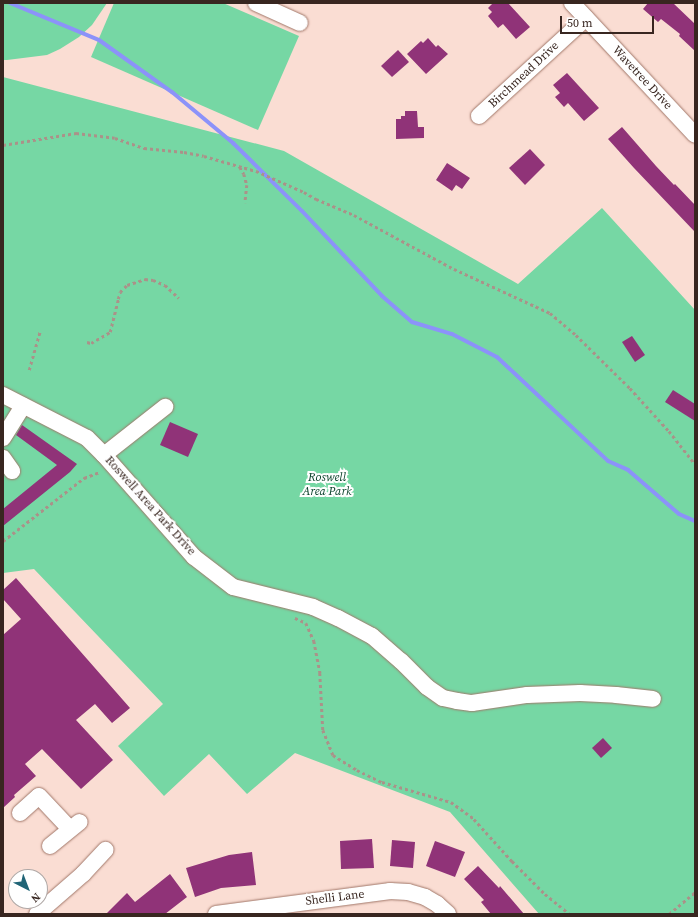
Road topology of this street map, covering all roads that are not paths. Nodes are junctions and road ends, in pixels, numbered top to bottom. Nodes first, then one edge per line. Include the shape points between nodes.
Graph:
1 (256, 3) edge
2 (572, 3) edge
3 (586, 18) junction
4 (300, 23) dead end
5 (479, 116) dead end
6 (695, 135) edge
7 (9, 401) edge
8 (165, 406) dead end
9 (3, 438) edge
10 (104, 455) junction
11 (653, 699) dead end
12 (20, 813) dead end
13 (50, 846) dead end
14 (105, 850) dead end
15 (37, 914) edge
16 (216, 914) edge
17 (448, 914) edge

1 - 4 street
2 - 3 street, Wavetree Drive
3 - 5 street, Birchmead Drive
3 - 6 street, Wavetree Drive
7 - 9 street
7 - 10 street, Roswell Area Park Drive via 87,438
8 - 10 street
10 - 11 street, Roswell Area Park Drive via 194,557 233,587 312,607 338,618 372,636 427,687 443,698 472,703 527,695 616,694
12 - 13 street via 39,796 75,826
14 - 15 street via 83,874
16 - 17 street, Shelli Lane via 390,892 408,892 425,897

